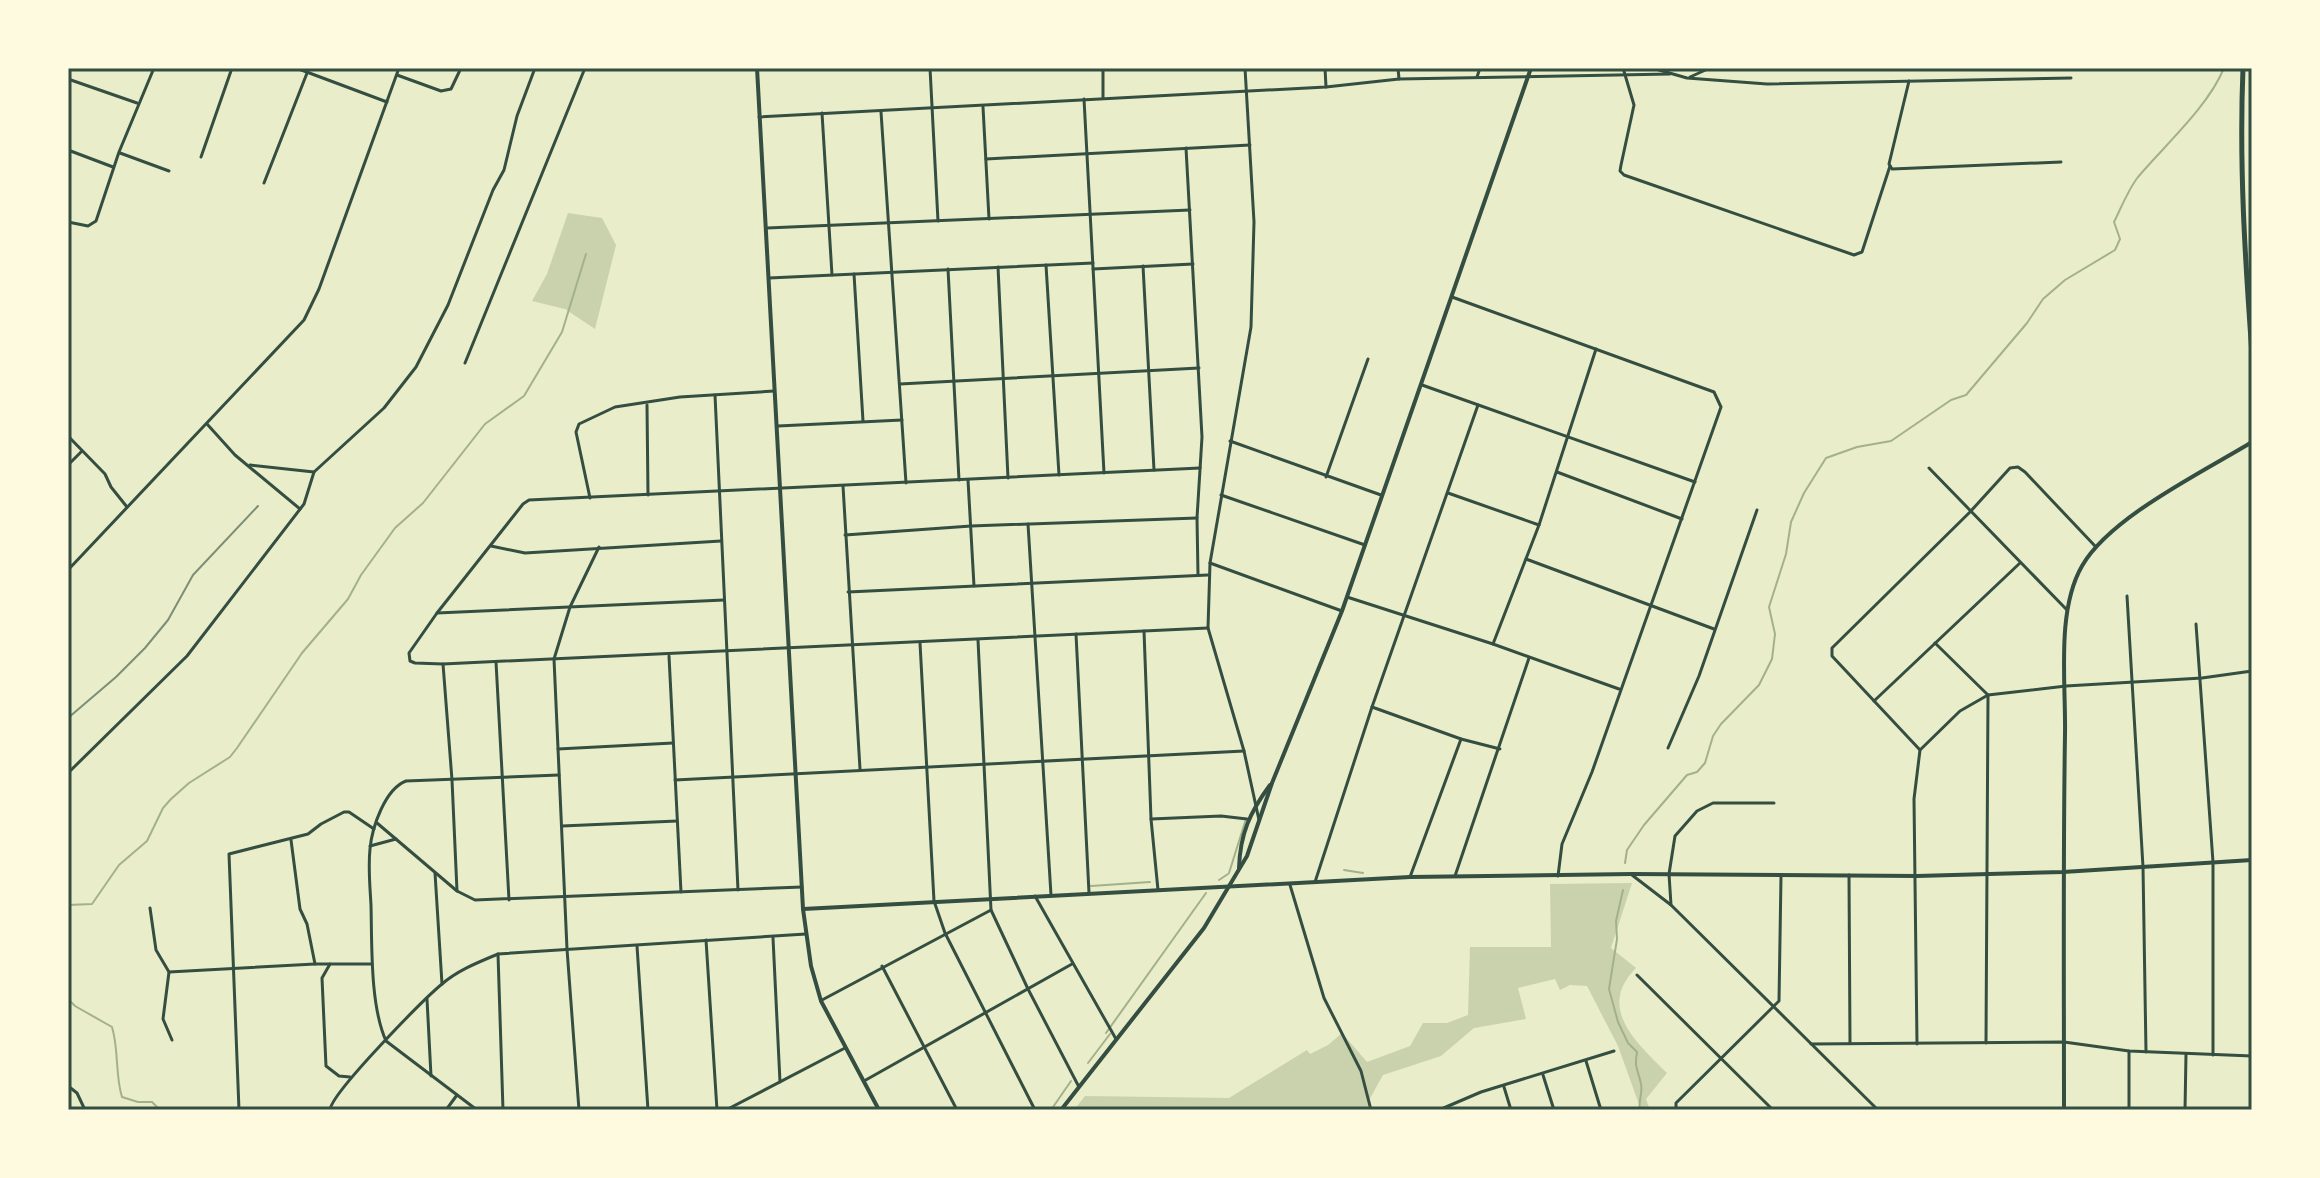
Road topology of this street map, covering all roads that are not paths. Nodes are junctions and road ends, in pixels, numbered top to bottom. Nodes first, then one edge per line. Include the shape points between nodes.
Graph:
1 (154, 68) edge
2 (232, 68) edge
3 (296, 68) edge
4 (399, 68) edge
5 (461, 68) edge
6 (535, 68) edge
7 (585, 68) edge
8 (757, 68) edge
9 (930, 68) edge
10 (1103, 68) edge
11 (1245, 68) edge
12 (1325, 68) edge
13 (1398, 68) edge
14 (1480, 68) edge
15 (1531, 68) edge
16 (1623, 68) edge
17 (1652, 68) edge
18 (1710, 68) edge
19 (2243, 68) edge
20 (308, 70) edge
21 (1670, 74) junction
22 (397, 75) junction
23 (1529, 75) junction
24 (1477, 77) junction
25 (1627, 77) junction
26 (1687, 78) junction
27 (2071, 78) dead end
28 (68, 79) edge
29 (1399, 79) junction
30 (1909, 81) junction
31 (1326, 87) junction
32 (1247, 91) junction
33 (1103, 98) junction
34 (1084, 99) junction
35 (387, 102) junction
36 (137, 103) junction
37 (983, 105) junction
38 (932, 107) junction
39 (881, 110) junction
40 (822, 113) junction
41 (759, 117) junction
42 (2252, 129) edge
43 (1250, 145) junction
44 (1186, 148) junction
45 (68, 150) edge
46 (119, 152) junction
47 (1087, 153) junction
48 (201, 157) dead end
49 (986, 159) junction
50 (2061, 162) dead end
51 (1890, 166) junction
52 (113, 167) junction
53 (169, 171) dead end
54 (264, 183) dead end
55 (1190, 210) junction
56 (1090, 214) junction
57 (989, 219) junction
58 (938, 221) junction
59 (68, 222) edge
60 (889, 223) junction
61 (829, 226) junction
62 (2252, 226) edge
63 (767, 228) junction
64 (1093, 263) junction
65 (1193, 264) junction
66 (1046, 265) junction
67 (1143, 266) junction
68 (998, 267) junction
69 (948, 269) junction
70 (1093, 269) junction
71 (892, 272) junction
72 (854, 274) junction
73 (832, 275) junction
74 (769, 278) junction
75 (1452, 297) junction
76 (1596, 349) junction
77 (2252, 354) edge
78 (1368, 359) dead end
79 (465, 363) dead end
80 (1199, 368) junction
81 (1149, 371) junction
82 (1098, 374) junction
83 (1053, 376) junction
84 (1003, 379) junction
85 (954, 382) junction
86 (900, 384) junction
87 (1422, 385) junction
88 (775, 390) junction
89 (715, 395) junction
90 (647, 405) junction
91 (1478, 405) junction
92 (902, 420) junction
93 (863, 421) junction
94 (207, 424) junction
95 (777, 426) junction
96 (68, 436) edge
97 (1569, 436) junction
98 (1230, 441) junction
99 (2252, 442) edge
100 (82, 451) junction
101 (68, 465) edge
102 (249, 465) junction
103 (1200, 468) junction
104 (1929, 468) dead end
105 (1154, 470) junction
106 (314, 472) junction
107 (1557, 472) junction
108 (1104, 473) junction
109 (1059, 475) junction
110 (1326, 477) junction
111 (1008, 478) junction
112 (959, 480) junction
113 (968, 480) junction
114 (1695, 482) junction
115 (906, 483) junction
116 (843, 486) junction
117 (780, 489) junction
118 (719, 492) junction
119 (1446, 493) junction
120 (648, 495) junction
121 (1221, 495) junction
122 (1382, 496) junction
123 (590, 498) junction
124 (127, 507) junction
125 (300, 509) junction
126 (1757, 510) dead end
127 (1970, 512) junction
128 (1197, 518) junction
129 (1682, 519) junction
130 (1028, 524) junction
131 (1539, 525) junction
132 (971, 526) junction
133 (845, 535) junction
134 (721, 541) junction
135 (1365, 545) junction
136 (491, 546) junction
137 (599, 547) junction
138 (2096, 547) junction
139 (1526, 559) junction
140 (1210, 563) junction
141 (2020, 563) junction
142 (68, 570) edge
143 (1198, 575) junction
144 (1209, 575) junction
145 (1030, 583) junction
146 (974, 586) junction
147 (848, 592) junction
148 (2127, 596) dead end
149 (1347, 597) junction
150 (724, 600) junction
151 (1652, 604) junction
152 (570, 607) junction
153 (2067, 610) junction
154 (1342, 611) junction
155 (437, 613) junction
156 (1404, 616) junction
157 (2196, 624) dead end
158 (1208, 628) junction
159 (1714, 629) junction
160 (1144, 631) junction
161 (1076, 634) junction
162 (1034, 636) junction
163 (978, 639) junction
164 (920, 643) junction
165 (1935, 643) junction
166 (1493, 644) junction
167 (851, 646) junction
168 (788, 649) junction
169 (727, 651) junction
170 (669, 655) junction
171 (1529, 658) junction
172 (554, 659) junction
173 (496, 662) junction
174 (443, 664) junction
175 (2252, 671) edge
176 (2202, 678) junction
177 (2131, 681) junction
178 (2066, 686) junction
179 (1619, 689) junction
180 (1988, 695) junction
181 (1874, 701) junction
182 (1372, 707) junction
183 (1461, 739) junction
184 (673, 743) junction
185 (1668, 748) dead end
186 (558, 749) junction
187 (1500, 749) junction
188 (1920, 750) junction
189 (1244, 751) junction
190 (1149, 756) junction
191 (1083, 759) junction
192 (1044, 762) junction
193 (984, 765) junction
194 (926, 768) junction
195 (860, 769) junction
196 (68, 773) edge
197 (795, 774) junction
198 (559, 775) junction
199 (503, 777) junction
200 (733, 777) junction
201 (452, 780) junction
202 (675, 780) junction
203 (1272, 783) junction
204 (1774, 803) dead end
205 (1254, 807) junction
206 (1151, 819) junction
207 (1247, 819) junction
208 (677, 821) junction
209 (377, 823) junction
210 (1260, 824) junction
211 (562, 826) junction
212 (374, 830) junction
213 (396, 839) junction
214 (291, 840) junction
215 (370, 846) junction
216 (2252, 860) edge
217 (2213, 862) junction
218 (2143, 867) junction
219 (1239, 871) junction
220 (2063, 872) junction
221 (435, 873) junction
222 (1632, 874) junction
223 (1669, 874) junction
224 (1849, 875) junction
225 (1987, 875) junction
226 (1455, 876) junction
227 (1558, 876) junction
228 (1781, 876) junction
229 (1917, 876) junction
230 (1410, 877) junction
231 (1289, 882) junction
232 (1315, 882) junction
233 (1228, 885) junction
234 (802, 887) junction
235 (738, 890) junction
236 (1158, 890) junction
237 (457, 891) junction
238 (681, 892) junction
239 (1089, 893) junction
240 (1051, 895) junction
241 (1034, 896) junction
242 (565, 898) junction
243 (990, 898) junction
244 (509, 900) junction
245 (934, 901) junction
246 (1671, 905) junction
247 (150, 908) dead end
248 (803, 909) junction
249 (991, 910) junction
250 (945, 933) junction
251 (806, 934) junction
252 (773, 937) junction
253 (706, 940) junction
254 (637, 944) junction
255 (567, 949) junction
256 (498, 954) junction
257 (315, 964) junction
258 (330, 964) junction
259 (372, 964) junction
260 (1072, 964) junction
261 (882, 966) junction
262 (232, 969) junction
263 (169, 972) junction
264 (1637, 975) dead end
265 (442, 984) junction
266 (1028, 989) junction
267 (427, 999) junction
268 (821, 1001) junction
269 (1773, 1006) junction
270 (985, 1013) junction
271 (1116, 1039) junction
272 (172, 1040) dead end
273 (386, 1041) junction
274 (2064, 1042) junction
275 (1986, 1043) junction
276 (1811, 1044) junction
277 (1850, 1044) junction
278 (1917, 1044) junction
279 (924, 1047) junction
280 (845, 1048) junction
281 (1614, 1051) dead end
282 (2129, 1051) junction
283 (2146, 1052) junction
284 (2186, 1054) junction
285 (2213, 1055) junction
286 (2252, 1056) edge
287 (1721, 1058) junction
288 (1586, 1061) junction
289 (1543, 1075) junction
290 (431, 1076) junction
291 (350, 1077) junction
292 (864, 1081) junction
293 (780, 1082) junction
294 (68, 1086) edge
295 (1079, 1087) junction
296 (1504, 1087) junction
297 (457, 1095) junction
298 (85, 1110) edge
299 (239, 1110) edge
300 (330, 1110) edge
301 (446, 1110) edge
302 (477, 1110) edge
303 (503, 1110) edge
304 (579, 1110) edge
305 (648, 1110) edge
306 (717, 1110) edge
307 (726, 1110) edge
308 (879, 1110) edge
309 (957, 1110) edge
310 (1035, 1110) edge
311 (1061, 1110) edge
312 (1371, 1110) edge
313 (1439, 1110) edge
314 (1511, 1110) edge
315 (1554, 1110) edge
316 (1601, 1110) edge
317 (1676, 1110) edge
318 (1773, 1110) edge
319 (1878, 1110) edge
320 (2064, 1110) edge
321 (2129, 1110) edge
322 (2185, 1110) edge

1 - 36 street
2 - 48 street
3 - 20 street
4 - 22 street
5 - 22 street via 451,89 441,91
6 - 106 street via 504,170 421,358 384,408
7 - 79 street
8 - 41 street
9 - 38 street
10 - 33 street
11 - 32 street
12 - 31 street
13 - 29 street
14 - 24 street
15 - 23 street
16 - 25 street
17 - 21 street
18 - 26 street
19 - 77 highway via 2241,186
20 - 35 street
20 - 54 street
21 - 25 street
21 - 26 street
22 - 35 street
23 - 24 street
23 - 25 street
23 - 75 street
24 - 29 street
25 - 51 street via 1634,112 1621,165 1624,175 1834,250 1862,252
26 - 30 street via 1767,84
27 - 30 street
28 - 36 street
29 - 31 street
30 - 51 street
31 - 32 street
32 - 33 street
32 - 43 street
33 - 34 street
34 - 37 street
34 - 47 street
35 - 94 street via 304,320
36 - 46 street
37 - 38 street
37 - 49 street
38 - 39 street
38 - 58 street
39 - 40 street
39 - 60 street
40 - 41 street
40 - 61 street
41 - 63 street
42 - 62 highway
43 - 44 street
43 - 98 street via 1251,327
44 - 47 street
44 - 55 street
45 - 52 street
46 - 52 street
46 - 53 street
47 - 49 street
47 - 56 street
49 - 57 street
50 - 51 street
52 - 59 street via 96,221 88,226
55 - 56 street
55 - 65 street
56 - 57 street
56 - 64 street
57 - 58 street
58 - 60 street
60 - 61 street
60 - 71 street
61 - 63 street
61 - 73 street
63 - 74 street
64 - 66 street
64 - 70 street
65 - 67 street
65 - 80 street
66 - 68 street
66 - 83 street
67 - 70 street
67 - 81 street
68 - 69 street
68 - 84 street
69 - 71 street
69 - 85 street
70 - 82 street
71 - 72 street
71 - 86 street
72 - 73 street
72 - 93 street
73 - 74 street
74 - 88 street
75 - 76 street
75 - 87 street
76 - 97 street
76 - 114 street via 1714,392 1721,407
78 - 110 street
80 - 81 street
80 - 103 street
81 - 82 street
81 - 105 street
82 - 83 street
82 - 108 street
83 - 84 street
83 - 109 street
84 - 85 street
84 - 111 street
85 - 86 street
85 - 112 street
86 - 92 street
87 - 91 street
87 - 122 street
88 - 89 street
88 - 95 street
89 - 90 street
89 - 118 street
90 - 120 street
90 - 123 street via 615,407 576,428
91 - 97 street
91 - 119 street
92 - 93 street
92 - 115 street
93 - 95 street
94 - 102 street
94 - 124 street
95 - 117 street
96 - 100 street
97 - 107 street
97 - 114 street
98 - 110 street
98 - 121 street
99 - 138 street via 2124,520
100 - 101 street
100 - 124 street
102 - 106 street
102 - 125 street
103 - 105 street
103 - 128 street
104 - 127 street
105 - 108 street
106 - 125 street
107 - 129 street
107 - 131 street
108 - 109 street
109 - 111 street
110 - 122 street
111 - 113 street
112 - 113 street
112 - 115 street
113 - 132 street
114 - 129 street
115 - 116 street
116 - 117 street
116 - 133 street
117 - 118 street
117 - 168 street
118 - 120 street
118 - 134 street
119 - 131 street
119 - 156 street
120 - 123 street
121 - 135 street
121 - 140 street
122 - 135 street
123 - 136 street via 525,501
124 - 142 street
125 - 196 street via 187,656
126 - 159 street
127 - 138 street via 2010,468 2018,467
127 - 141 street
127 - 181 street via 1832,648 1832,656
128 - 130 street
128 - 143 street
129 - 151 street
130 - 132 street
130 - 145 street
131 - 139 street
132 - 133 street
132 - 146 street
133 - 147 street
134 - 137 street
134 - 150 street
135 - 149 street
136 - 137 street via 525,553
136 - 155 street
137 - 152 street
138 - 153 street via 2081,568
139 - 151 street
139 - 166 street
140 - 144 street
140 - 154 street
141 - 153 street
141 - 165 street
143 - 144 street
143 - 145 street
144 - 158 street
145 - 146 street
145 - 162 street
146 - 147 street
147 - 167 street
148 - 177 street
149 - 154 street
149 - 156 street
150 - 152 street
150 - 169 street
151 - 159 street
151 - 179 street
152 - 155 street
152 - 172 street
153 - 178 street
154 - 203 street
155 - 174 street via 409,653 410,661
156 - 166 street
156 - 182 street
157 - 176 street
158 - 160 street
158 - 189 street
159 - 185 street
160 - 161 street
160 - 190 street
161 - 162 street
161 - 191 street
162 - 163 street
162 - 192 street
163 - 164 street
163 - 193 street
164 - 167 street
164 - 194 street
165 - 180 street
165 - 181 street
166 - 171 street
167 - 168 street
167 - 195 street
168 - 169 street
168 - 197 street
169 - 170 street
169 - 200 street
170 - 172 street
170 - 184 street
171 - 179 street
171 - 187 street
172 - 173 street
172 - 186 street
173 - 174 street
173 - 199 street
174 - 201 street
175 - 176 street
176 - 177 street
176 - 217 street
177 - 178 street
177 - 218 street
178 - 180 street
178 - 220 street
179 - 227 street via 1562,844
180 - 188 street via 1960,711
180 - 225 street
181 - 188 street
182 - 183 street
182 - 232 street
183 - 187 street
183 - 230 street
184 - 186 street
184 - 202 street
186 - 198 street
187 - 226 street
188 - 229 street via 1914,799
189 - 190 street
189 - 205 street
190 - 191 street
190 - 206 street
191 - 192 street
191 - 239 street
192 - 193 street
192 - 240 street
193 - 194 street
193 - 243 street
194 - 195 street
194 - 245 street
195 - 197 street
197 - 200 street
197 - 234 street
198 - 199 street
198 - 211 street
199 - 201 street
199 - 244 street
200 - 202 street
200 - 235 street
201 - 209 street via 397,784
201 - 237 street
202 - 208 street
203 - 205 street
203 - 210 street
204 - 223 street via 1704,806 1675,836
205 - 207 street
205 - 210 street
206 - 207 street
206 - 236 street
207 - 219 street
208 - 211 street
208 - 238 street
209 - 212 street
209 - 213 street
210 - 219 street
211 - 242 street
212 - 214 street via 347,812
212 - 215 street
213 - 215 street
213 - 221 street
214 - 257 street via 300,909
214 - 262 street via 229,854
215 - 259 street
216 - 217 street
217 - 218 street
217 - 285 street
218 - 220 street
218 - 283 street
219 - 233 street
220 - 225 street
220 - 274 street
221 - 237 street
221 - 265 street
222 - 223 street
222 - 227 street
222 - 246 street
223 - 228 street
223 - 246 street
224 - 228 street
224 - 229 street
224 - 277 street
225 - 229 street
225 - 275 street
226 - 227 street
226 - 230 street
228 - 269 street via 1780,995
229 - 278 street
230 - 232 street
231 - 232 street
231 - 233 street
231 - 312 street via 1324,998 1361,1071
233 - 236 street
233 - 271 street via 1204,928
234 - 235 street
234 - 248 street
235 - 238 street
236 - 239 street
237 - 244 street via 475,900
238 - 242 street
239 - 240 street
240 - 241 street
241 - 243 street
241 - 260 street
242 - 244 street
242 - 255 street
243 - 245 street
243 - 249 street
245 - 248 street
245 - 250 street
246 - 269 street
247 - 263 street via 156,950
248 - 251 street
249 - 250 street
249 - 266 street
250 - 261 street
250 - 270 street
251 - 252 street
251 - 268 street
252 - 253 street
252 - 293 street
253 - 254 street
253 - 306 street
254 - 255 street
254 - 305 street
255 - 256 street
255 - 304 street
256 - 265 street
256 - 303 street
257 - 258 street
257 - 262 street
258 - 259 street
258 - 291 street via 322,978 326,1066
259 - 273 street
260 - 266 street
260 - 271 street
261 - 268 street
261 - 279 street
262 - 263 street
262 - 299 street
263 - 272 street via 163,1019
264 - 287 street
265 - 267 street
266 - 270 street
266 - 295 street
267 - 273 street
267 - 290 street
268 - 280 street
269 - 276 street
269 - 287 street
270 - 279 street
270 - 310 street
271 - 295 street
273 - 290 street
273 - 291 street
274 - 275 street
274 - 282 street
274 - 320 street
275 - 278 street
276 - 277 street
276 - 319 street
277 - 278 street
279 - 292 street
279 - 309 street
280 - 292 street
280 - 293 street
281 - 288 street
282 - 283 street
282 - 321 street
283 - 284 street
284 - 285 street
284 - 322 street
285 - 286 street
287 - 317 street via 1676,1103
287 - 318 street
288 - 289 street
288 - 316 street
289 - 296 street
289 - 315 street
290 - 297 street
291 - 300 street
292 - 308 street
293 - 307 street
294 - 298 street
295 - 311 street
296 - 313 street
296 - 314 street
297 - 301 street
297 - 302 street

